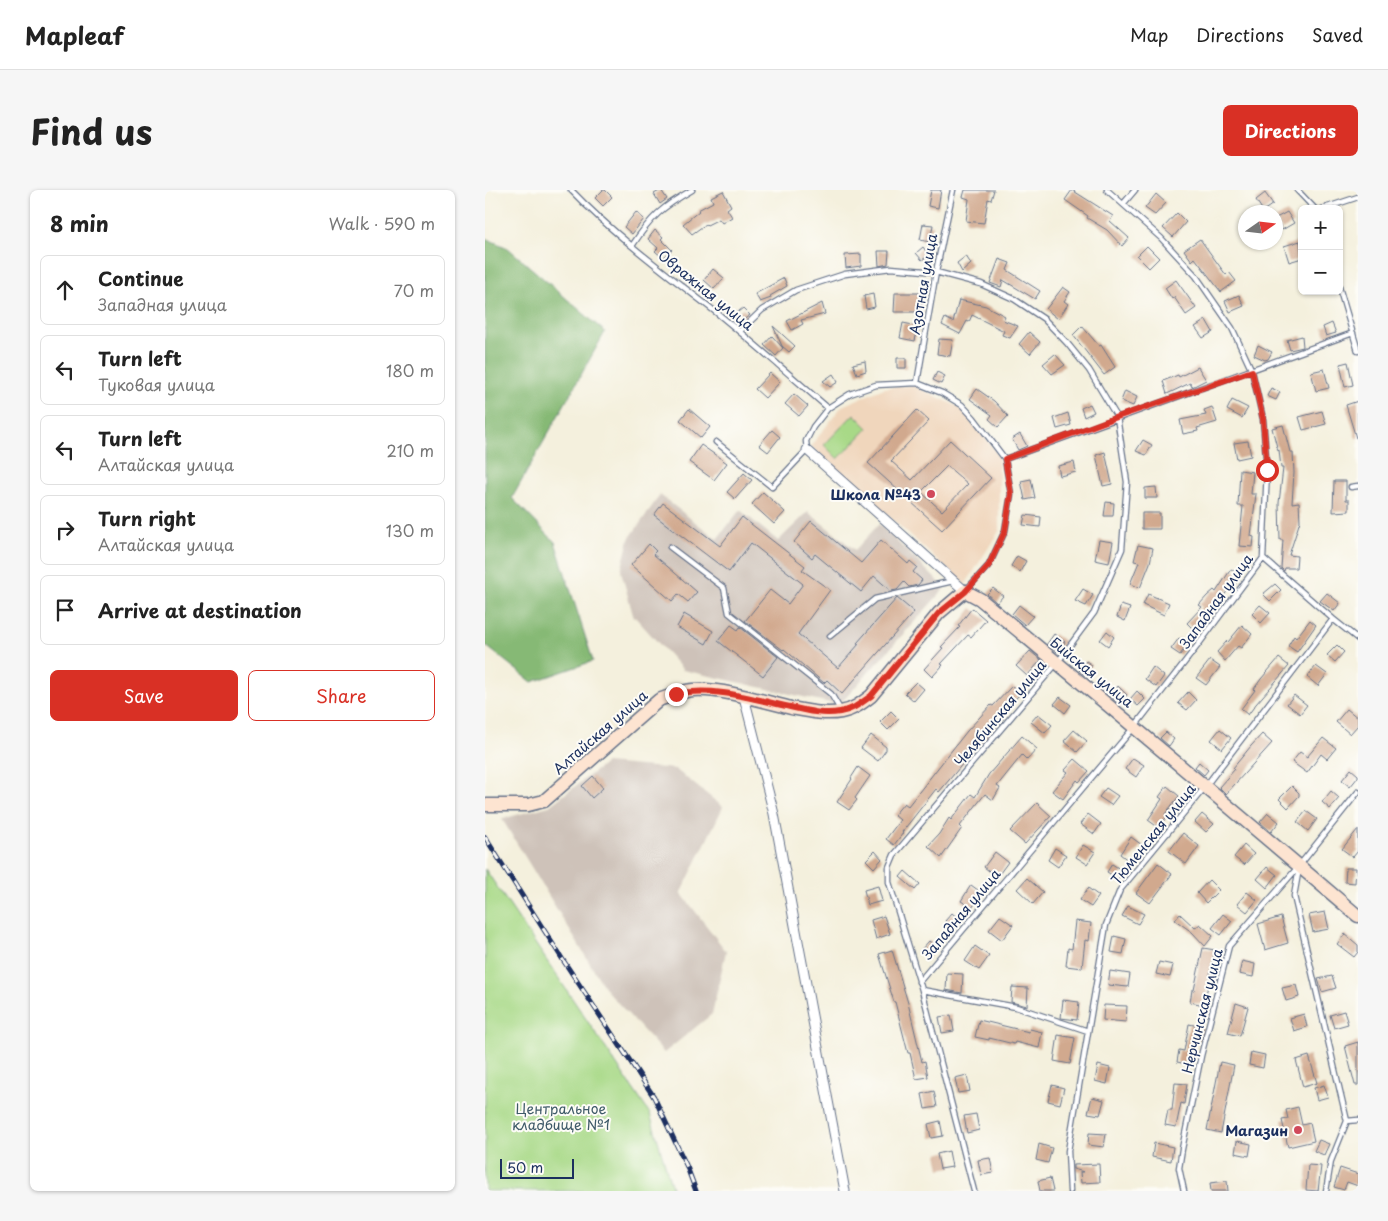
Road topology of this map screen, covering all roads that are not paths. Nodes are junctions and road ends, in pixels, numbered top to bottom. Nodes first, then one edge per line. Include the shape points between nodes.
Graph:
1 (571, 190) edge
2 (692, 190) edge
3 (953, 190) edge
4 (1107, 190) edge
5 (1135, 190) edge
6 (1297, 190) edge
7 (1358, 197) edge
8 (1124, 203) junction
9 (1311, 205) edge
10 (1334, 205) edge
11 (632, 246) junction
12 (936, 272) junction
13 (1341, 295) edge
14 (740, 332) junction
15 (1353, 333) junction
16 (1358, 351) edge
17 (1252, 371) junction
18 (917, 383) junction
19 (828, 408) junction
20 (1117, 417) junction
21 (716, 442) dead end
22 (807, 450) junction
23 (1005, 459) junction
24 (1358, 486) edge
25 (1351, 487) dead end
26 (670, 547) dead end
27 (1263, 558) junction
28 (953, 581) junction
29 (965, 592) junction
30 (1333, 619) junction
31 (830, 636) dead end
32 (1358, 639) edge
33 (1057, 663) junction
34 (744, 697) junction
35 (841, 712) junction
36 (1135, 726) junction
37 (1205, 788) junction
38 (1358, 792) edge
39 (485, 805) edge
40 (1299, 866) junction
41 (1358, 916) edge
42 (919, 982) junction
43 (922, 990) junction
44 (1088, 1031) junction
45 (1358, 1120) edge
46 (1347, 1121) junction
47 (845, 1191) edge
48 (974, 1191) edge
49 (1070, 1191) edge
50 (1184, 1191) edge
51 (1326, 1191) edge

1 - 11 lane, Овражная улица
2 - 11 lane via 669,203 648,223
3 - 12 lane, Азотная улица
4 - 8 lane, Западная улица
5 - 8 lane
6 - 9 lane
7 - 10 lane
8 - 17 lane, Западная улица via 1196,276 1232,328
11 - 14 lane, Овражная улица
12 - 14 lane, Челябинская улица via 891,268 845,274 796,290 762,310
12 - 18 lane, Азотная улица
12 - 20 lane, Челябинская улица via 981,284 1014,299 1044,319 1089,370
13 - 15 lane
14 - 19 lane, Овражная улица
15 - 16 lane
15 - 17 lane
17 - 20 lane
17 - 27 lane, Западная улица via 1263,419 1267,470
18 - 19 lane, Алтайская улица via 876,385 850,394
18 - 23 lane, Алтайская улица via 962,405
19 - 22 lane, Алтайская улица via 806,441
20 - 23 lane
20 - 33 lane, Челябинская улица via 1127,482 1122,549 1094,612
21 - 22 lane via 772,488
22 - 28 street, Бийская улица
23 - 29 lane, Алтайская улица via 1011,494 1005,531 989,565
24 - 25 lane
26 - 35 lane via 723,588 729,614 831,694
27 - 30 lane
27 - 36 lane, Западная улица
28 - 29 street, Бийская улица
28 - 31 lane via 875,599
29 - 33 street, Бийская улица via 980,599
29 - 35 street, Алтайская улица via 939,613 871,696 857,707
30 - 32 lane
30 - 37 lane, Тюменская улица
33 - 36 street, Бийская улица
33 - 42 lane, Челябинская улица via 894,855 889,867 889,882
34 - 35 street, Алтайская улица via 809,712
34 - 39 street, Алтайская улица via 693,690 659,700 544,801
34 - 47 street via 774,814
36 - 37 street, Бийская улица
36 - 42 lane, Западная улица
37 - 40 street, Бийская улица
37 - 44 lane, Тюменская улица via 1120,890 1106,926
38 - 40 lane, Нерчинская улица
40 - 41 street, Бийская улица
40 - 46 lane via 1294,896
40 - 50 lane, Нерчинская улица via 1229,946 1182,1149 1179,1168
42 - 43 lane, Челябинская улица
43 - 44 lane via 1016,1007
43 - 48 lane, Челябинская улица
44 - 49 lane, Тюменская улица via 1068,1151
45 - 46 lane
46 - 51 lane via 1331,1161

